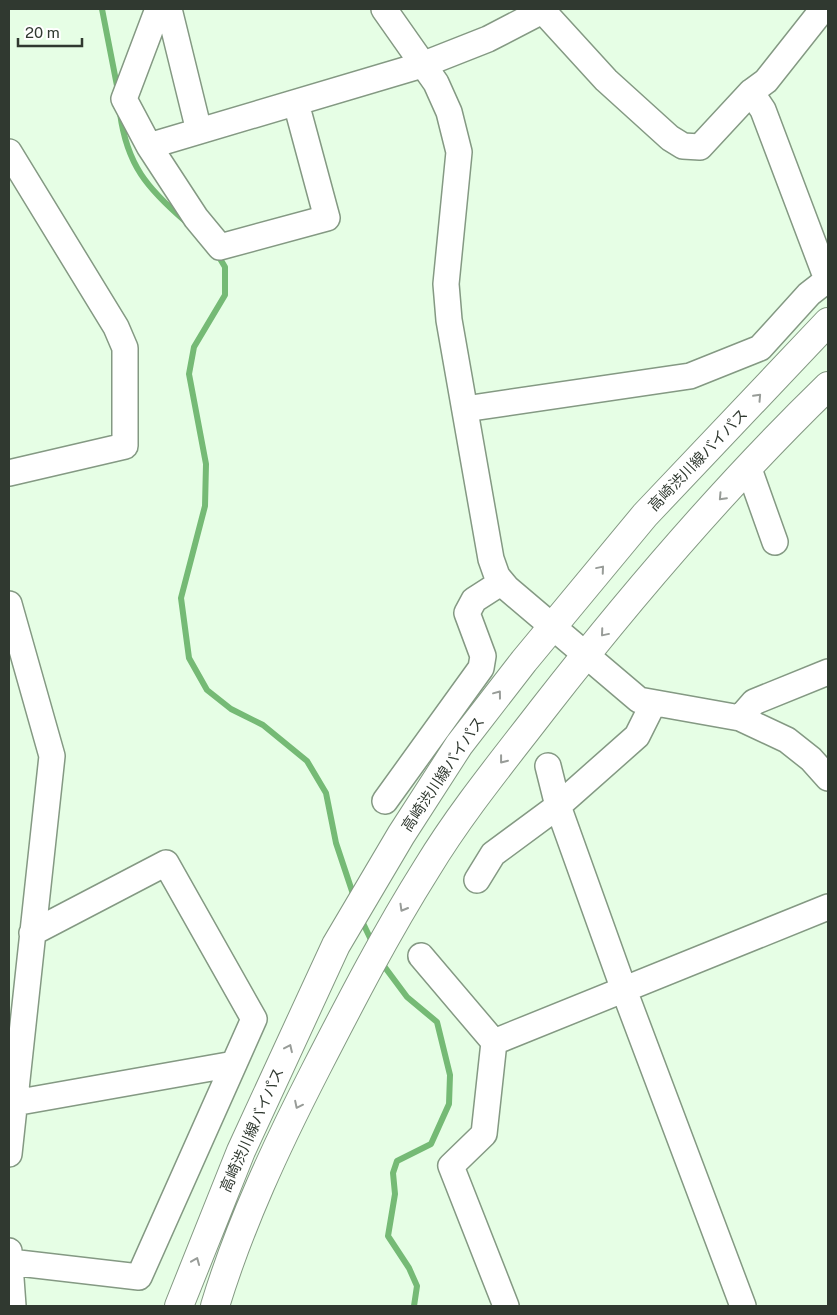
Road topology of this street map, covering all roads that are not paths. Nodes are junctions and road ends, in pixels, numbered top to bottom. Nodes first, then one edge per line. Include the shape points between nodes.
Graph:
1 (158, 9) edge
2 (169, 9) edge
3 (384, 9) edge
4 (823, 9) edge
5 (544, 10) edge
6 (422, 65) junction
7 (751, 92) junction
8 (296, 102) junction
9 (200, 131) junction
10 (149, 146) junction
11 (9, 152) edge
12 (828, 281) edge
13 (828, 322) edge
14 (828, 386) edge
15 (465, 409) junction
16 (749, 469) junction
17 (9, 473) edge
18 (775, 542) dead end
19 (502, 582) junction
20 (9, 604) edge
21 (553, 626) junction
22 (586, 654) junction
23 (828, 672) edge
24 (653, 704) junction
25 (740, 718) junction
26 (548, 766) dead end
27 (828, 778) edge
28 (385, 802) dead end
29 (558, 806) junction
30 (476, 880) dead end
31 (828, 907) edge
32 (32, 933) junction
33 (421, 956) dead end
34 (624, 990) junction
35 (494, 1042) junction
36 (234, 1064) junction
37 (14, 1103) junction
38 (9, 1154) edge
39 (9, 1257) edge
40 (13, 1306) edge
41 (179, 1306) edge
42 (215, 1306) edge
43 (506, 1306) edge
44 (743, 1306) edge

1 - 10 street via 124,99
2 - 9 street
3 - 6 street
4 - 7 street via 766,81
5 - 6 street via 488,39
5 - 7 street via 606,80 683,146 700,148
6 - 8 street
6 - 15 street via 436,82 449,112 459,152 446,284
7 - 12 street via 763,110
8 - 9 street
8 - 10 street via 327,218 220,247 196,218
9 - 10 street
11 - 17 street via 116,327 125,348 125,446
12 - 15 street via 810,294 760,348 690,376
21 -> 13 main road, 高崎渋川線バイパス via 646,515
14 - 16 main road, 高崎渋川線バイパス
15 - 19 street via 492,559
16 - 18 street
16 -> 22 main road, 高崎渋川線バイパス
19 - 21 street
19 - 28 street via 474,600 467,613 483,656 481,668
20 - 32 street via 52,756
21 - 22 street
41 -> 21 main road, 高崎渋川線バイパス via 242,1151 336,945 459,745
22 - 24 street via 639,700
22 -> 42 main road, 高崎渋川線バイパス via 492,774 428,866 359,984 264,1177
23 - 25 street via 754,702
24 - 25 street
24 - 29 street via 637,736
25 - 27 street via 787,740
26 - 29 street
29 - 30 street via 493,854
29 - 34 street
31 - 34 street
32 - 36 street via 166,863 254,1019
32 - 37 street
33 - 35 street
34 - 35 street
34 - 44 street
35 - 43 street via 484,1134 451,1166
36 - 37 street
36 - 39 street via 139,1278
37 - 38 street
39 - 40 street

